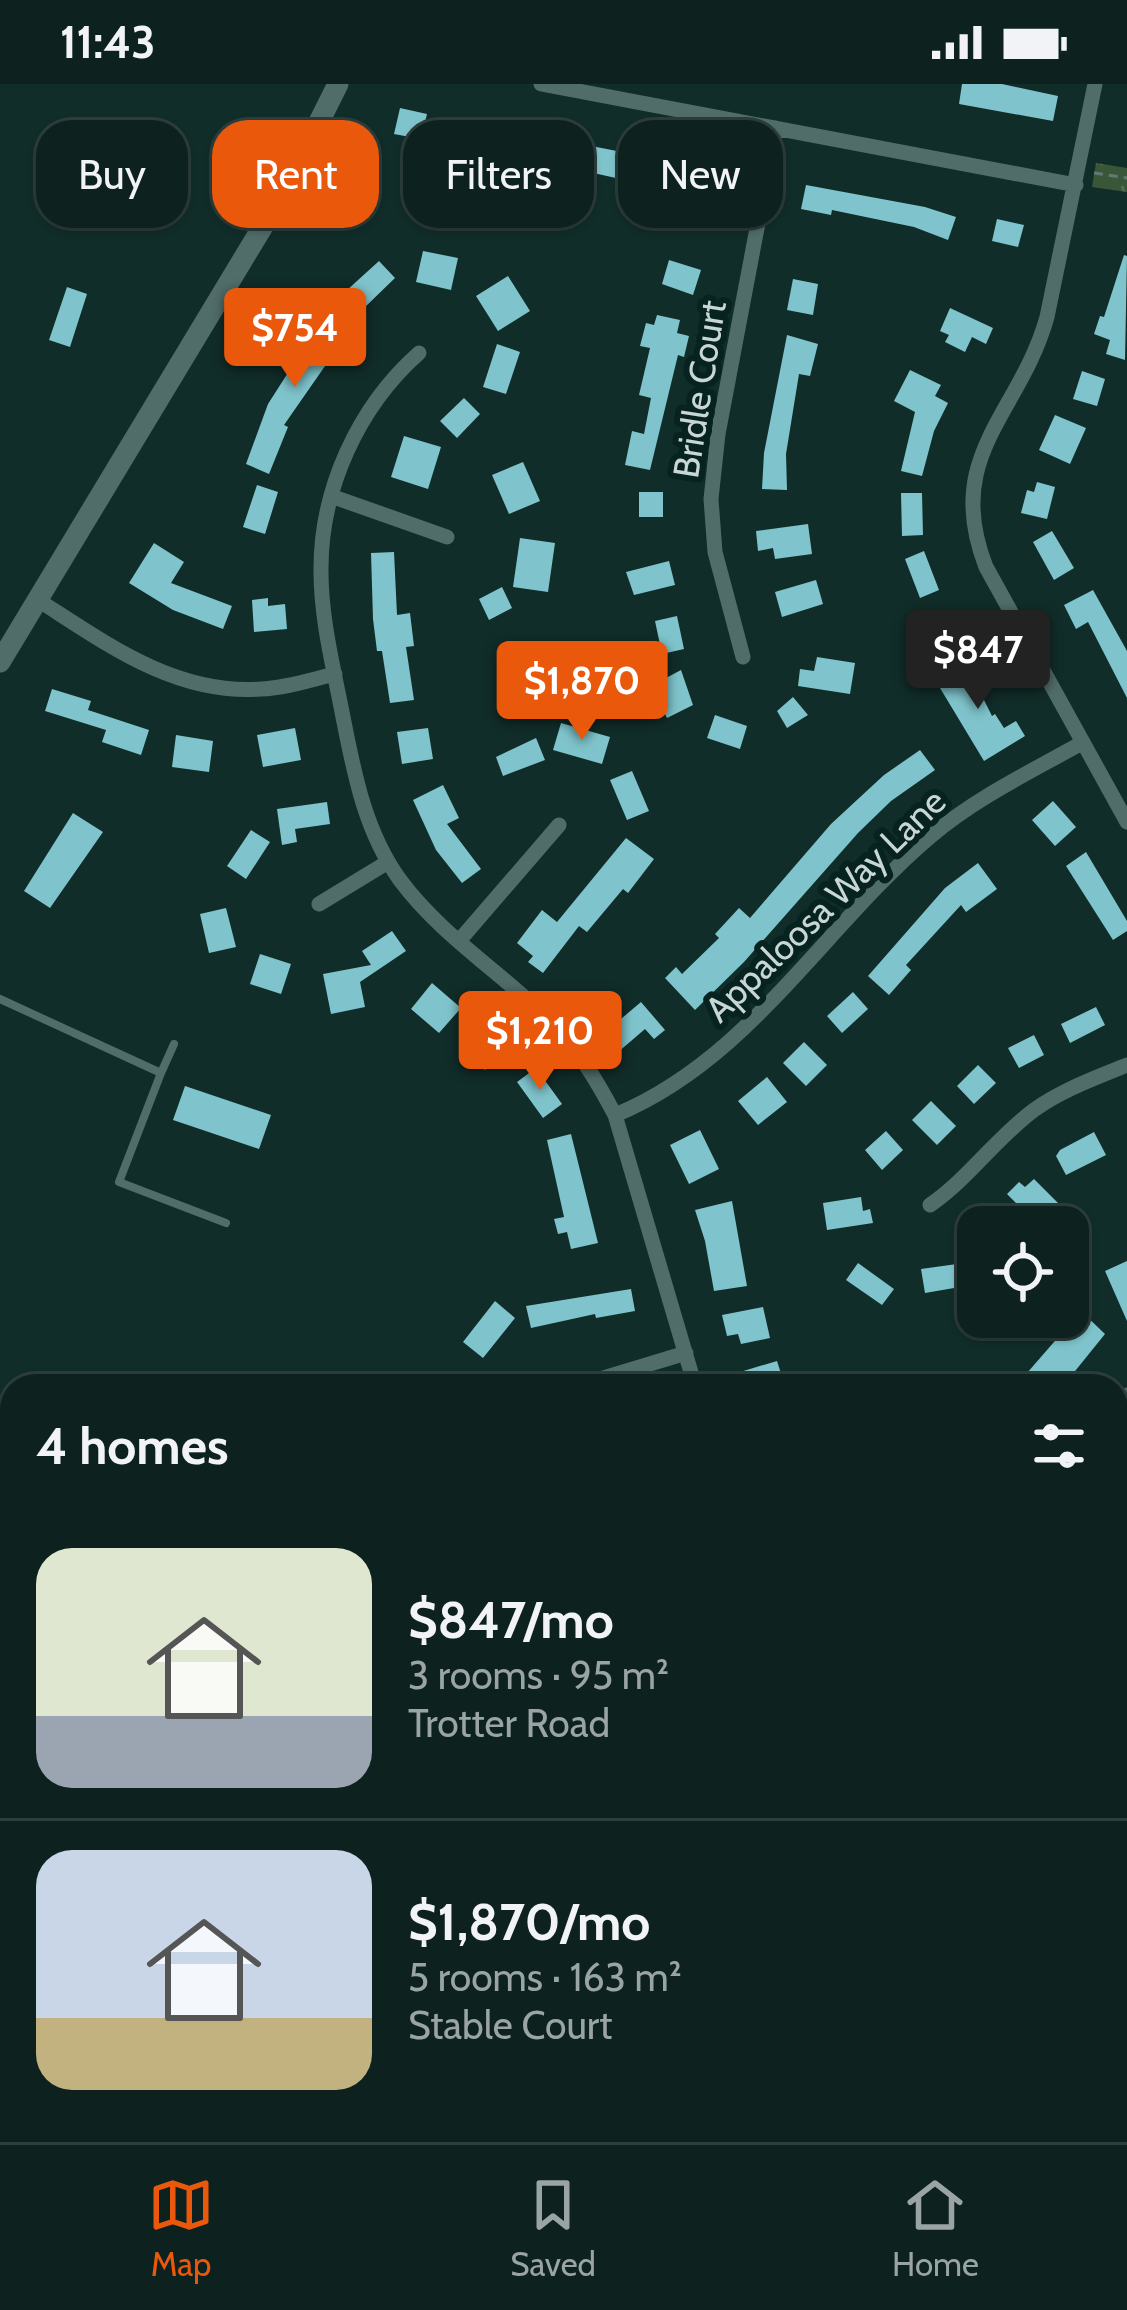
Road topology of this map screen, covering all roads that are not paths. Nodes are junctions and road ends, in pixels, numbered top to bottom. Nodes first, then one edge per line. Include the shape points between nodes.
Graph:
1 (338, 84) edge
2 (541, 84) edge
3 (1095, 84) edge
4 (733, 120) edge
5 (783, 129) edge
6 (1081, 178) junction
7 (757, 228) edge
8 (419, 353) dead end
9 (331, 496) junction
10 (447, 538) dead end
11 (38, 600) junction
12 (743, 657) dead end
13 (0, 662) edge
14 (335, 674) junction
15 (1081, 744) junction
16 (1127, 823) edge
17 (560, 825) dead end
18 (388, 862) junction
19 (319, 904) dead end
20 (459, 941) junction
21 (0, 999) edge
22 (174, 1044) dead end
23 (1127, 1065) edge
24 (161, 1073) junction
25 (615, 1114) junction
26 (929, 1205) dead end
27 (226, 1222) dead end
28 (686, 1353) junction
29 (617, 1374) edge
30 (691, 1374) edge

1 - 11 main road via 286,188
2 - 4 street
3 - 6 street
5 - 6 street
6 - 15 street via 1037,353 986,439 972,505 986,567
7 - 12 street, Bridle Court via 711,499 715,552
8 - 9 street via 361,422
9 - 10 street
9 - 14 street via 320,570
11 - 13 main road
11 - 14 street via 127,656 192,683 266,689
14 - 18 street via 360,796
15 - 16 street
15 - 25 street, Appaloosa Way Lane via 932,835 740,1032 684,1076
17 - 20 street
18 - 19 street
18 - 20 street
20 - 25 street via 553,1024
21 - 24 lane
22 - 24 lane
23 - 26 street via 1033,1111
24 - 27 lane via 119,1182
25 - 28 street
28 - 29 street
28 - 30 street

